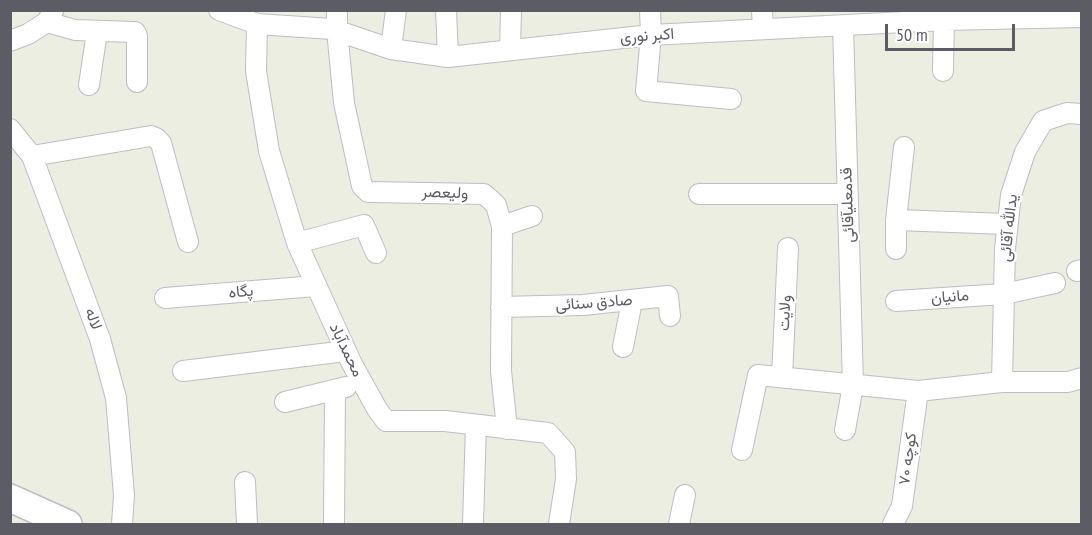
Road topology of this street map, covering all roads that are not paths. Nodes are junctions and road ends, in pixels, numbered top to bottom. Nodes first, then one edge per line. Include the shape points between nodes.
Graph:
1 (337, 10) edge
2 (396, 10) edge
3 (446, 10) edge
4 (511, 10) edge
5 (650, 10) edge
6 (226, 12) edge
7 (50, 16) edge
8 (888, 16) edge
9 (1082, 16) edge
10 (762, 20) edge
11 (832, 20) edge
12 (944, 20) junction
13 (257, 24) junction
14 (337, 30) junction
15 (97, 32) junction
16 (651, 35) junction
17 (10, 41) edge
18 (391, 49) junction
19 (510, 50) junction
20 (448, 57) junction
21 (943, 71) dead end
22 (137, 82) dead end
23 (89, 85) dead end
24 (731, 99) dead end
25 (1082, 114) edge
26 (10, 129) edge
27 (904, 147) dead end
28 (32, 156) junction
29 (699, 194) dead end
30 (847, 194) junction
31 (532, 216) dead end
32 (896, 220) junction
33 (1007, 224) junction
34 (502, 226) junction
35 (188, 242) dead end
36 (297, 243) junction
37 (788, 249) dead end
38 (896, 249) dead end
39 (376, 253) dead end
40 (1055, 283) dead end
41 (316, 286) junction
42 (1004, 294) junction
43 (165, 298) dead end
44 (632, 301) junction
45 (897, 301) dead end
46 (501, 307) junction
47 (670, 316) dead end
48 (623, 347) dead end
49 (345, 351) junction
50 (183, 371) dead end
51 (782, 377) junction
52 (1082, 378) edge
53 (1002, 382) junction
54 (362, 383) junction
55 (853, 385) junction
56 (335, 390) junction
57 (918, 392) junction
58 (285, 402) dead end
59 (476, 425) junction
60 (507, 429) junction
61 (845, 430) dead end
62 (742, 450) dead end
63 (245, 482) dead end
64 (685, 495) dead end
65 (10, 498) edge
66 (68, 525) edge
67 (123, 525) edge
68 (247, 525) edge
69 (334, 525) edge
70 (473, 525) edge
71 (559, 525) edge
72 (678, 525) edge
73 (893, 525) edge

1 - 14 street, ولیعصر
2 - 18 street
3 - 20 street
4 - 19 street
5 - 16 street
6 - 13 street, اکبر نوری
7 - 15 street via 75,30
7 - 17 street via 28,34
8 - 11 street, اکبر نوری
8 - 12 street, اکبر نوری
9 - 12 street, اکبر نوری
10 - 11 street, اکبر نوری
10 - 16 street, اکبر نوری
11 - 30 street, قدمعلیآقائی
12 - 21 street
13 - 14 street, اکبر نوری
13 - 36 street, محمدآباد via 256,71 269,151
14 - 18 street, اکبر نوری
14 - 34 street, ولیعصر via 344,103 362,186 368,192 484,194 496,205
15 - 22 street via 135,32
15 - 23 street
16 - 19 street, اکبر نوری
16 - 24 street via 646,91
18 - 20 street, اکبر نوری
19 - 20 street, اکبر نوری
25 - 33 street, یدالله آقائی via 1067,113 1043,121 1025,152 1011,195
26 - 28 street, لاله
27 - 32 street
28 - 35 street via 156,138 161,143
28 - 67 street, لاله via 100,339 116,398
29 - 30 street
30 - 55 street, قدمعلیآقائی
31 - 34 street
32 - 33 street
32 - 38 street
33 - 42 street, یدالله آقائی
34 - 46 street, ولیعصر
36 - 39 street via 364,225
36 - 41 street, محمدآباد
37 - 51 street, ولایت
40 - 42 street, مانیان
41 - 43 street, پگاه
41 - 49 street, محمدآباد
42 - 45 street, مانیان
42 - 53 street, یدالله آقائی
44 - 46 street, صادق سنائی
44 - 47 street, صادق سنائی via 668,296
44 - 48 street
46 - 60 street, ولیعصر via 501,371
49 - 50 street
49 - 54 street, محمدآباد
51 - 55 street
51 - 62 street via 758,375
52 - 53 street via 1068,382
53 - 57 street
54 - 56 street
54 - 59 street, محمدآباد via 386,421
55 - 57 street
55 - 61 street, قدمعلیآقائی
56 - 58 street
56 - 69 street
57 - 73 street, کوچه ۷۰ via 902,506
59 - 60 street, محمدآباد
59 - 70 street
60 - 71 street, محمدآباد via 548,433 565,452 566,479
63 - 68 street
64 - 72 street
65 - 66 main road

